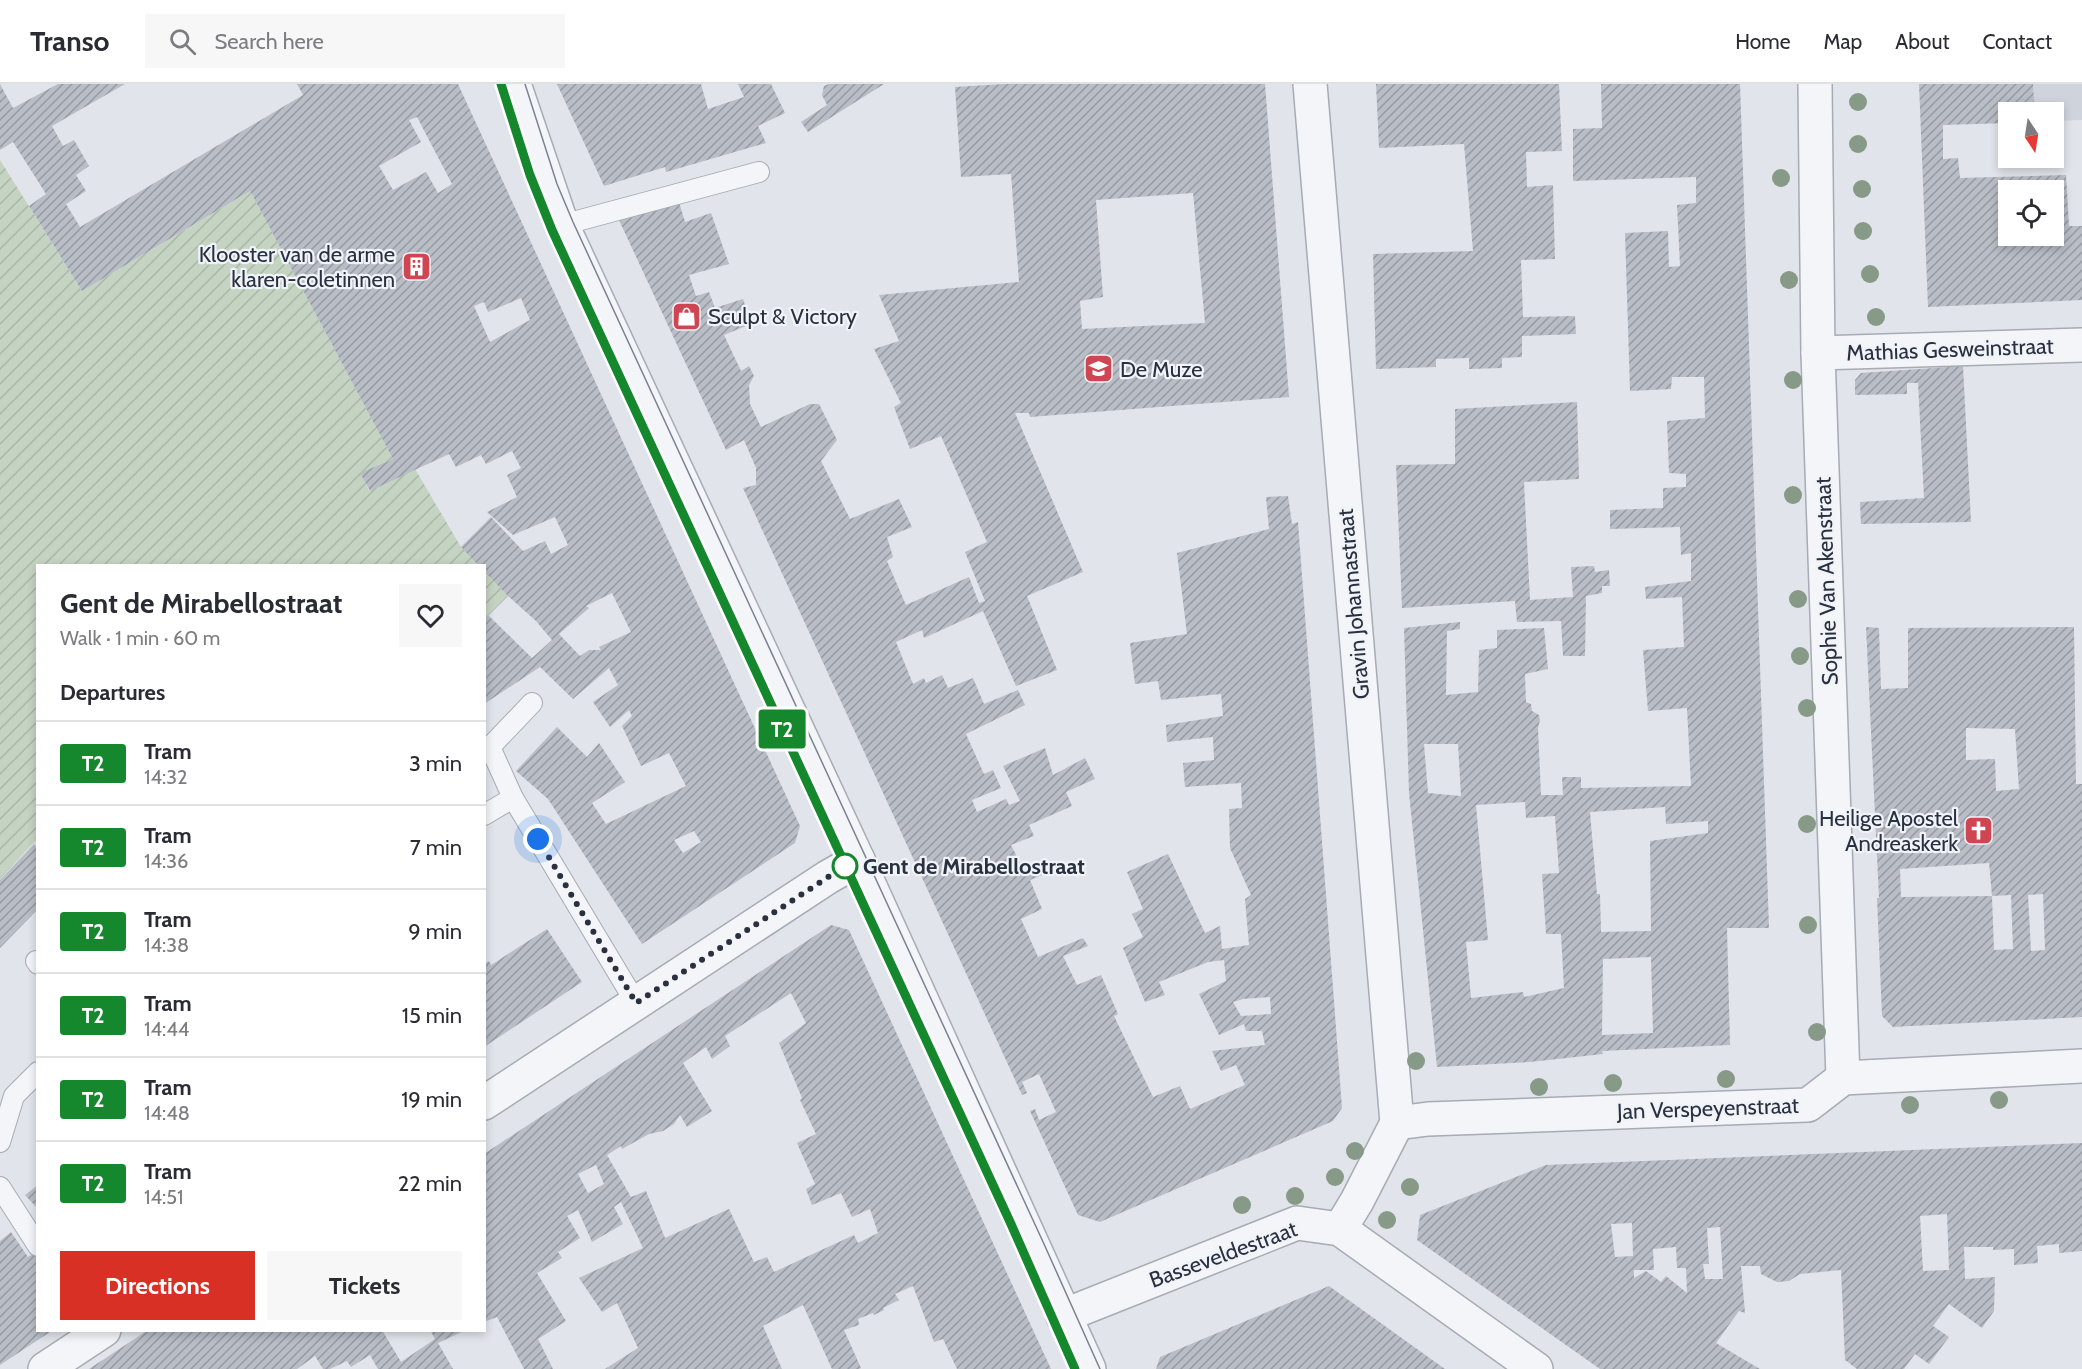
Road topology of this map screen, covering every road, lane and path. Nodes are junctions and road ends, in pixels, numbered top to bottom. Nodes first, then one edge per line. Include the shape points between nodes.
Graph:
1 (514, 84) edge
2 (1310, 84) edge
3 (1815, 84) edge
4 (759, 172) dead end
5 (562, 225) junction
6 (2082, 345) edge
7 (1818, 353) junction
8 (532, 703) dead end
9 (513, 798) junction
10 (486, 814) edge
11 (858, 860) junction
12 (636, 1003) junction
13 (2082, 1066) edge
14 (36, 1074) edge
15 (1843, 1078) junction
16 (486, 1101) edge
17 (1397, 1123) junction
18 (0, 1142) edge
19 (0, 1187) edge
20 (1340, 1229) junction
21 (36, 1243) edge
22 (1063, 1316) junction
23 (97, 1333) edge
24 (45, 1369) edge
25 (1089, 1369) edge
26 (1536, 1369) edge

1 - 5 street
2 - 17 street, Gravin Johannastraat
3 - 7 street, Sophie Van Akenstraat
4 - 5 lane
5 - 11 street
6 - 7 street, Mathias Gesweinstraat
7 - 15 street, Sophie Van Akenstraat
8 - 9 lane via 490,747
9 - 10 lane
9 - 12 lane
11 - 12 street
11 - 22 street
12 - 16 street
13 - 15 street
14 - 18 lane via 14,1096
15 - 17 street, Jan Verspeyenstraat via 1808,1105
17 - 20 street
19 - 21 lane
20 - 22 street, Basseveldestraat via 1296,1223
20 - 26 street
22 - 25 street
23 - 24 street

